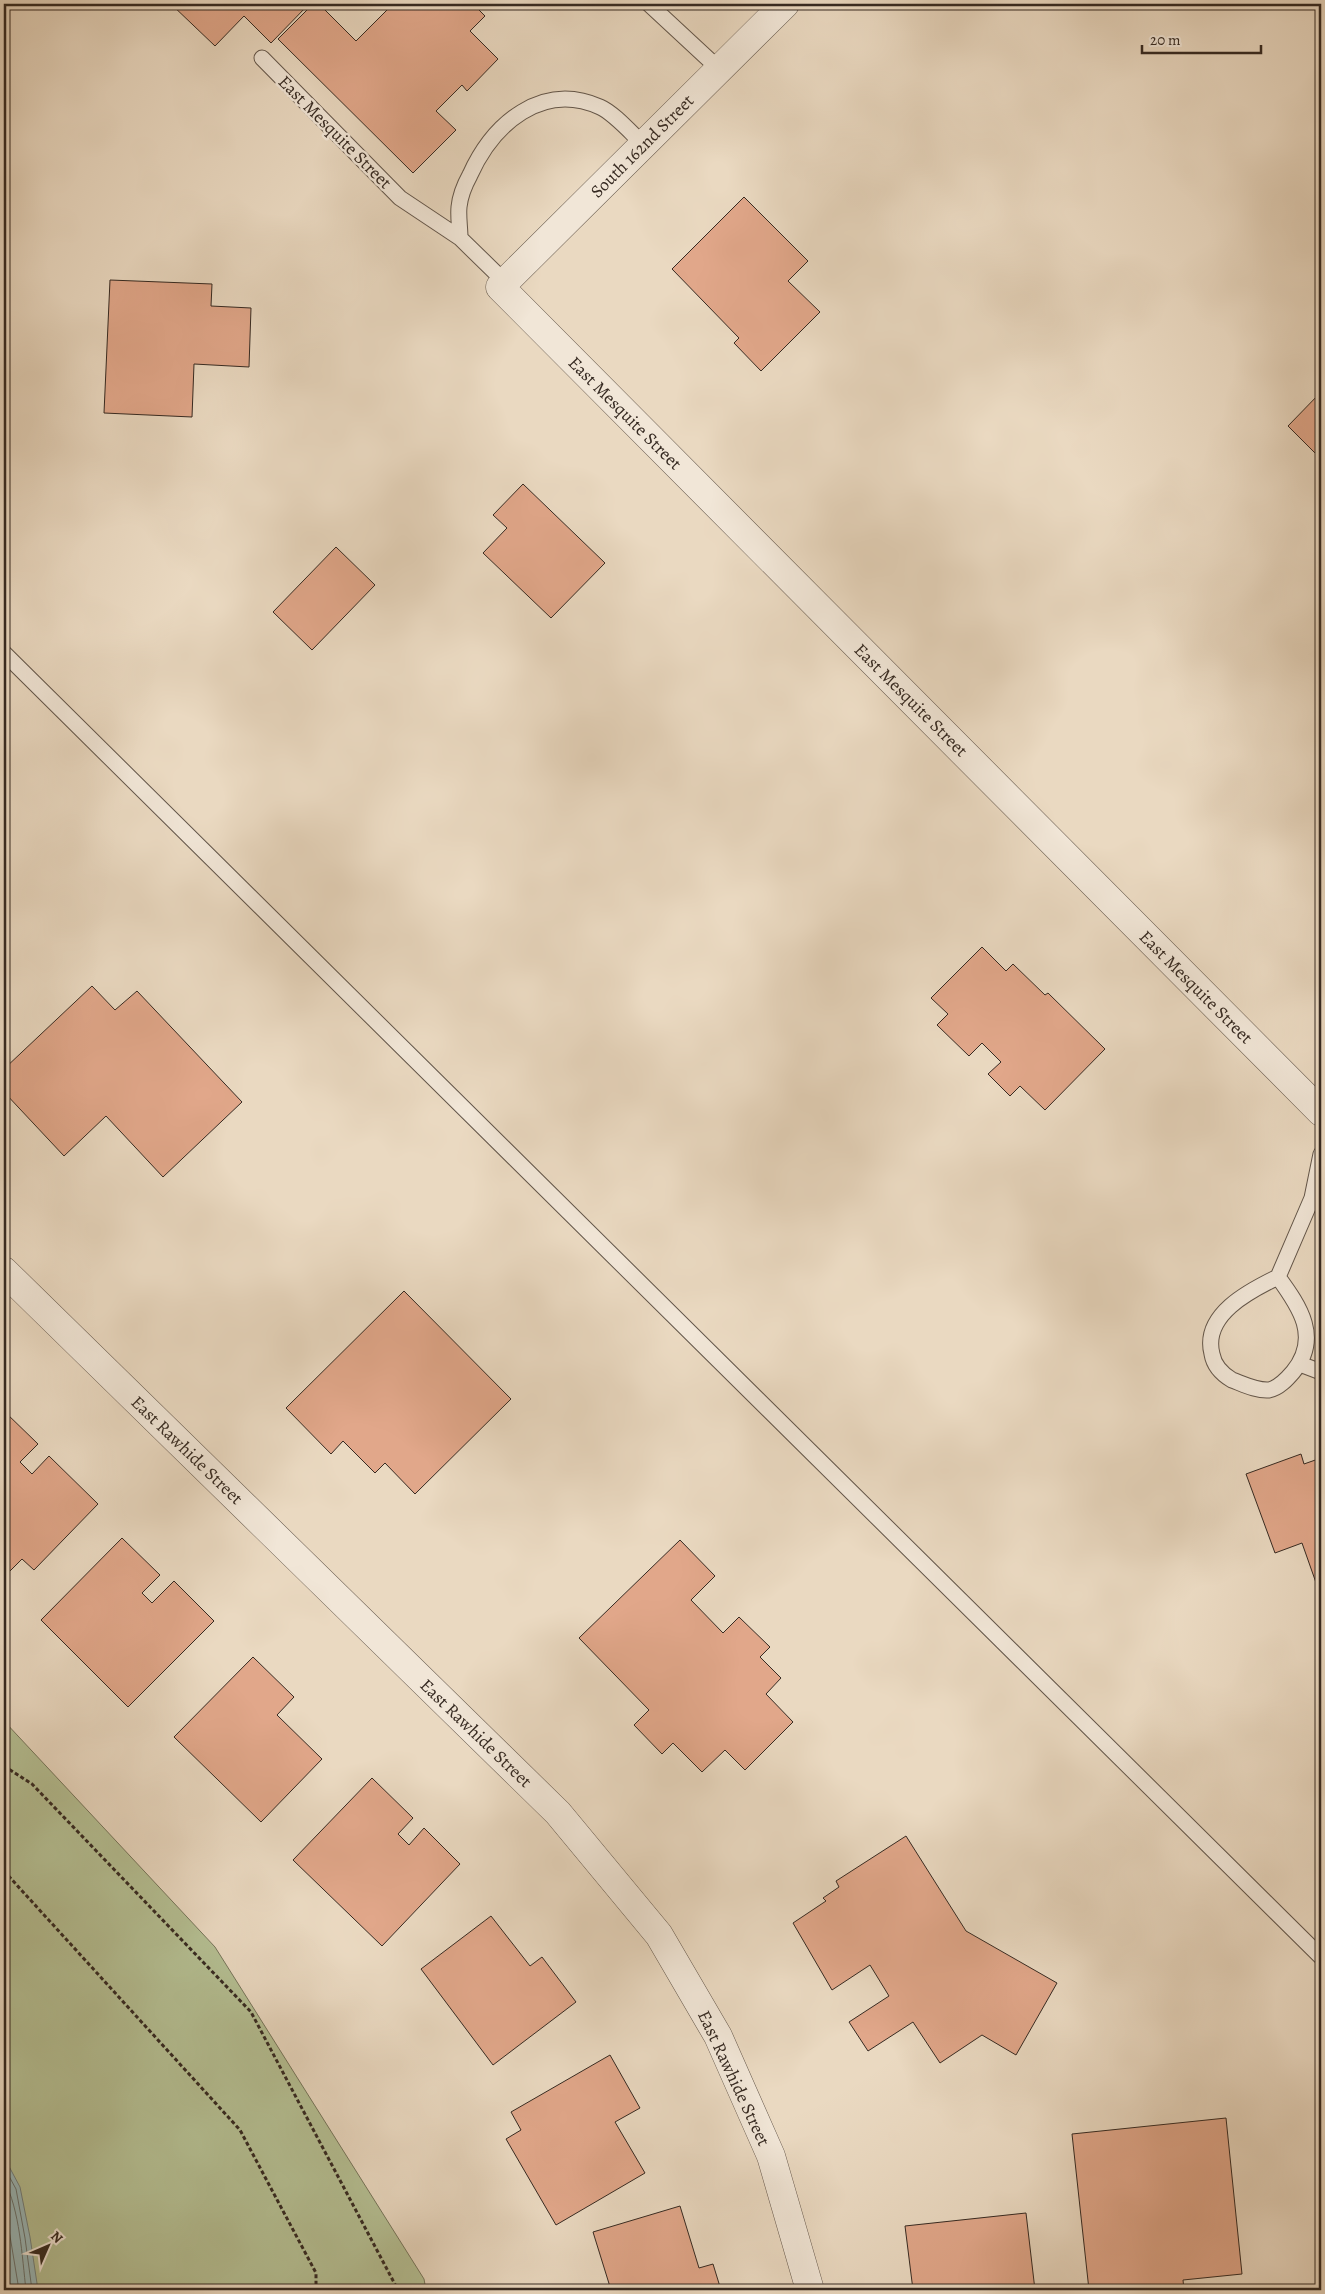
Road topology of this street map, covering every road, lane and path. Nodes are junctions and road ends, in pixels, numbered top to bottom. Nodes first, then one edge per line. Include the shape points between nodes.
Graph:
1 (649, 4) edge
2 (785, 4) edge
3 (262, 58) dead end
4 (719, 69) junction
5 (644, 145) junction
6 (460, 238) junction
7 (503, 285) junction
8 (4, 653) edge
9 (1321, 1112) edge
10 (1321, 1154) edge
11 (1319, 1179) edge
12 (4, 1271) edge
13 (1278, 1277) junction
14 (1300, 1364) junction
15 (1321, 1372) edge
16 (4, 1766) edge
17 (4, 1871) edge
18 (1321, 1958) edge
19 (316, 2290) edge
20 (398, 2290) edge
21 (810, 2290) edge

1 - 4 lane
2 - 4 street, South 162nd Street
3 - 6 lane, East Mesquite Street via 400,198
4 - 5 street, South 162nd Street
5 - 6 lane via 602,108 578,100 552,99 530,108 509,120 478,156 459,206
5 - 7 street, South 162nd Street
6 - 7 lane, East Mesquite Street
7 - 9 street, East Mesquite Street
8 - 18 lane
10 - 11 lane
11 - 13 lane
12 - 21 street, East Rawhide Street via 558,1813 659,1935 718,2036 770,2156
13 - 14 lane via 1294,1300 1306,1328 1307,1346
13 - 14 lane via 1248,1292 1224,1313 1213,1330 1211,1350 1214,1364 1228,1377 1247,1386 1269,1390 1286,1381
14 - 15 lane
16 - 20 path via 32,1784 251,2012
17 - 19 path via 240,2130 316,2273

